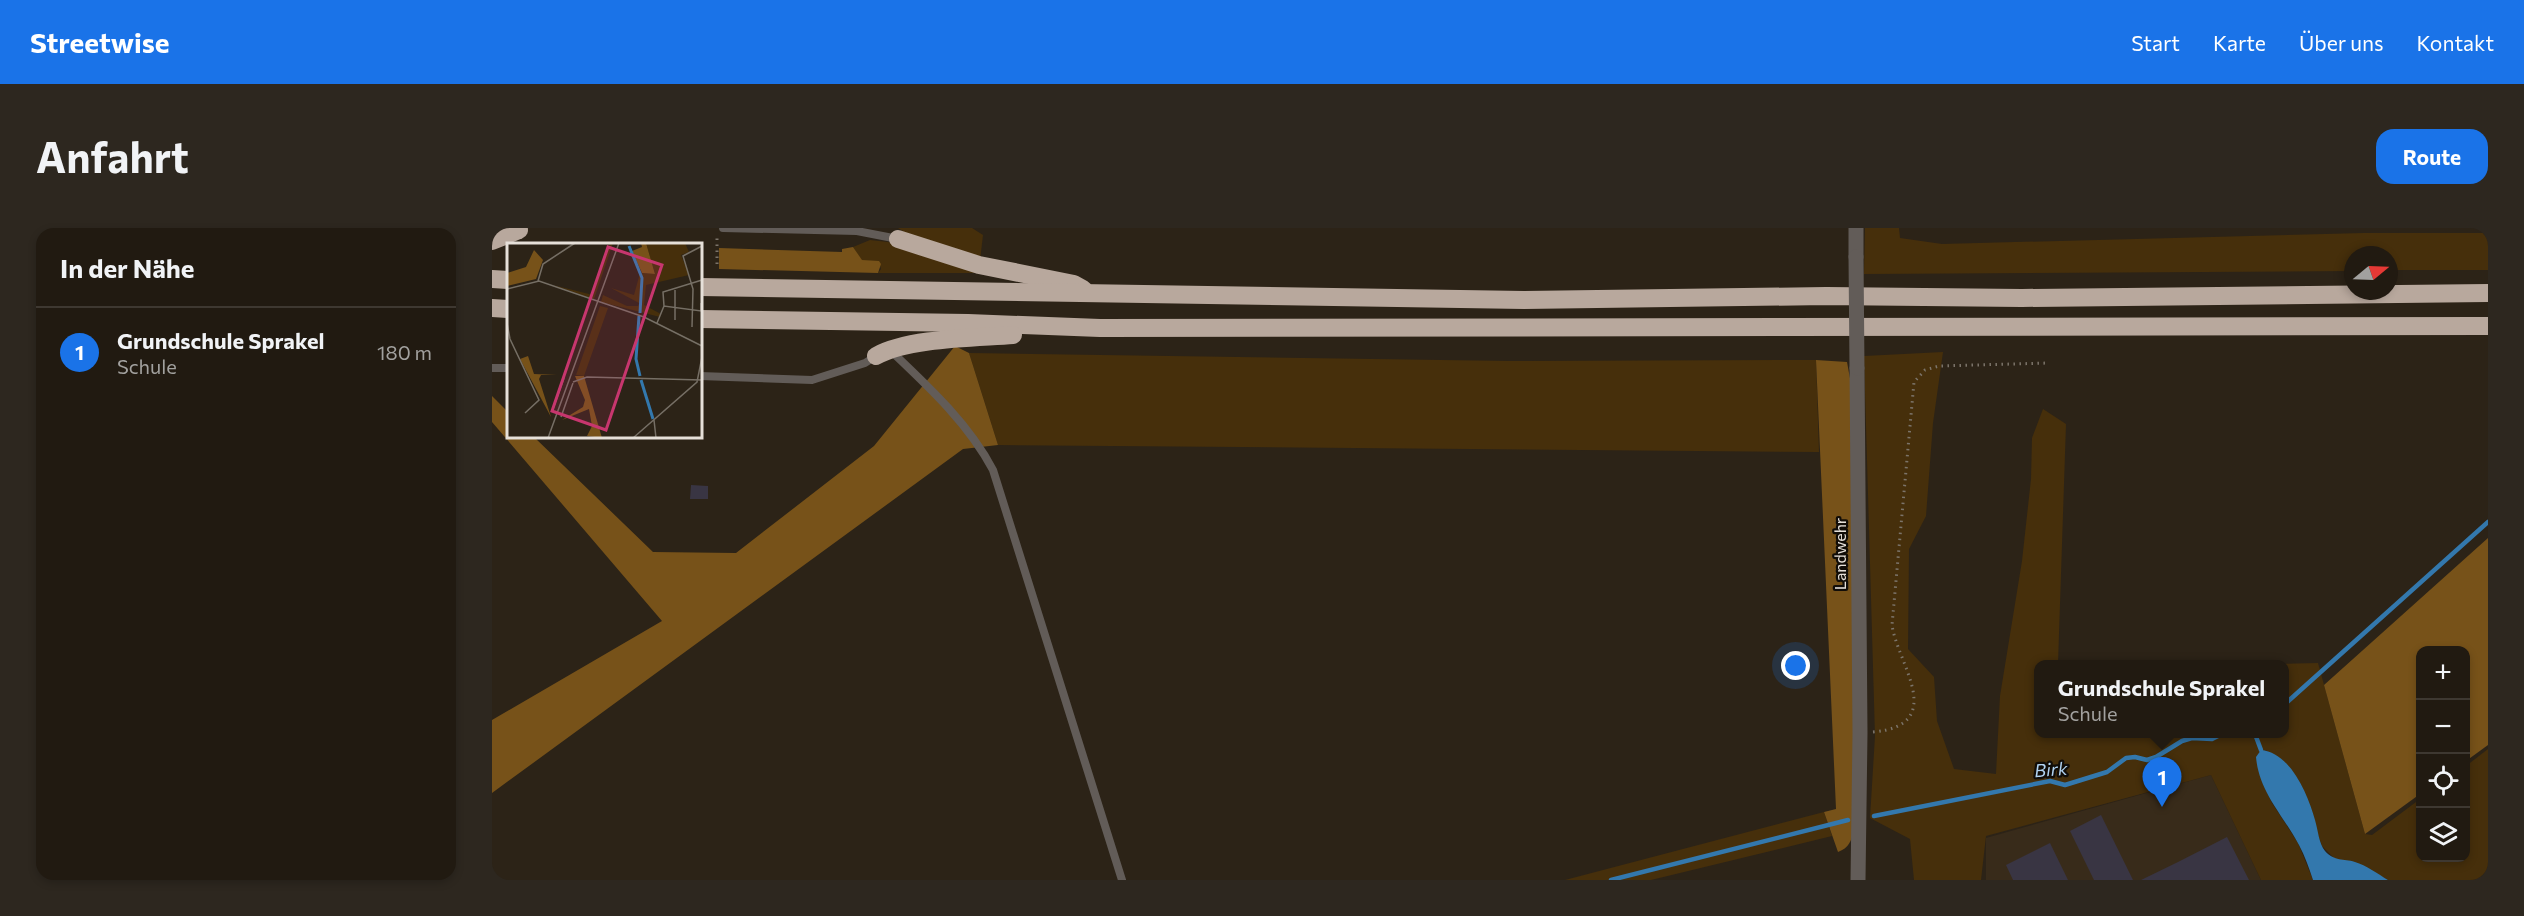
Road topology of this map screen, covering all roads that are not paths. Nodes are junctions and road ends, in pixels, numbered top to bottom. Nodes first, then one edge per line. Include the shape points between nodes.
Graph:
1 (723, 228) edge
2 (1856, 228) edge
3 (525, 229) edge
4 (898, 239) joint
5 (492, 241) edge
6 (492, 279) edge
7 (507, 280) edge
8 (702, 287) edge
9 (2488, 293) edge
10 (1096, 295) junction
11 (492, 308) edge
12 (507, 309) edge
13 (702, 320) edge
14 (2488, 326) edge
15 (1100, 328) junction
16 (883, 352) junction
17 (702, 376) edge
18 (1122, 880) edge
19 (1858, 880) edge

1 - 4 lane via 857,231
2 - 19 street, Landwehr, bridge
3 - 5 highway
4 - 10 highway via 979,265 1074,284
6 - 7 highway
8 - 10 highway
9 - 10 highway via 1524,300
11 - 12 highway
13 - 15 highway
14 - 15 highway
15 - 16 highway via 947,340
16 - 17 lane via 865,363 812,380
16 - 18 lane via 926,384 971,436 993,470

